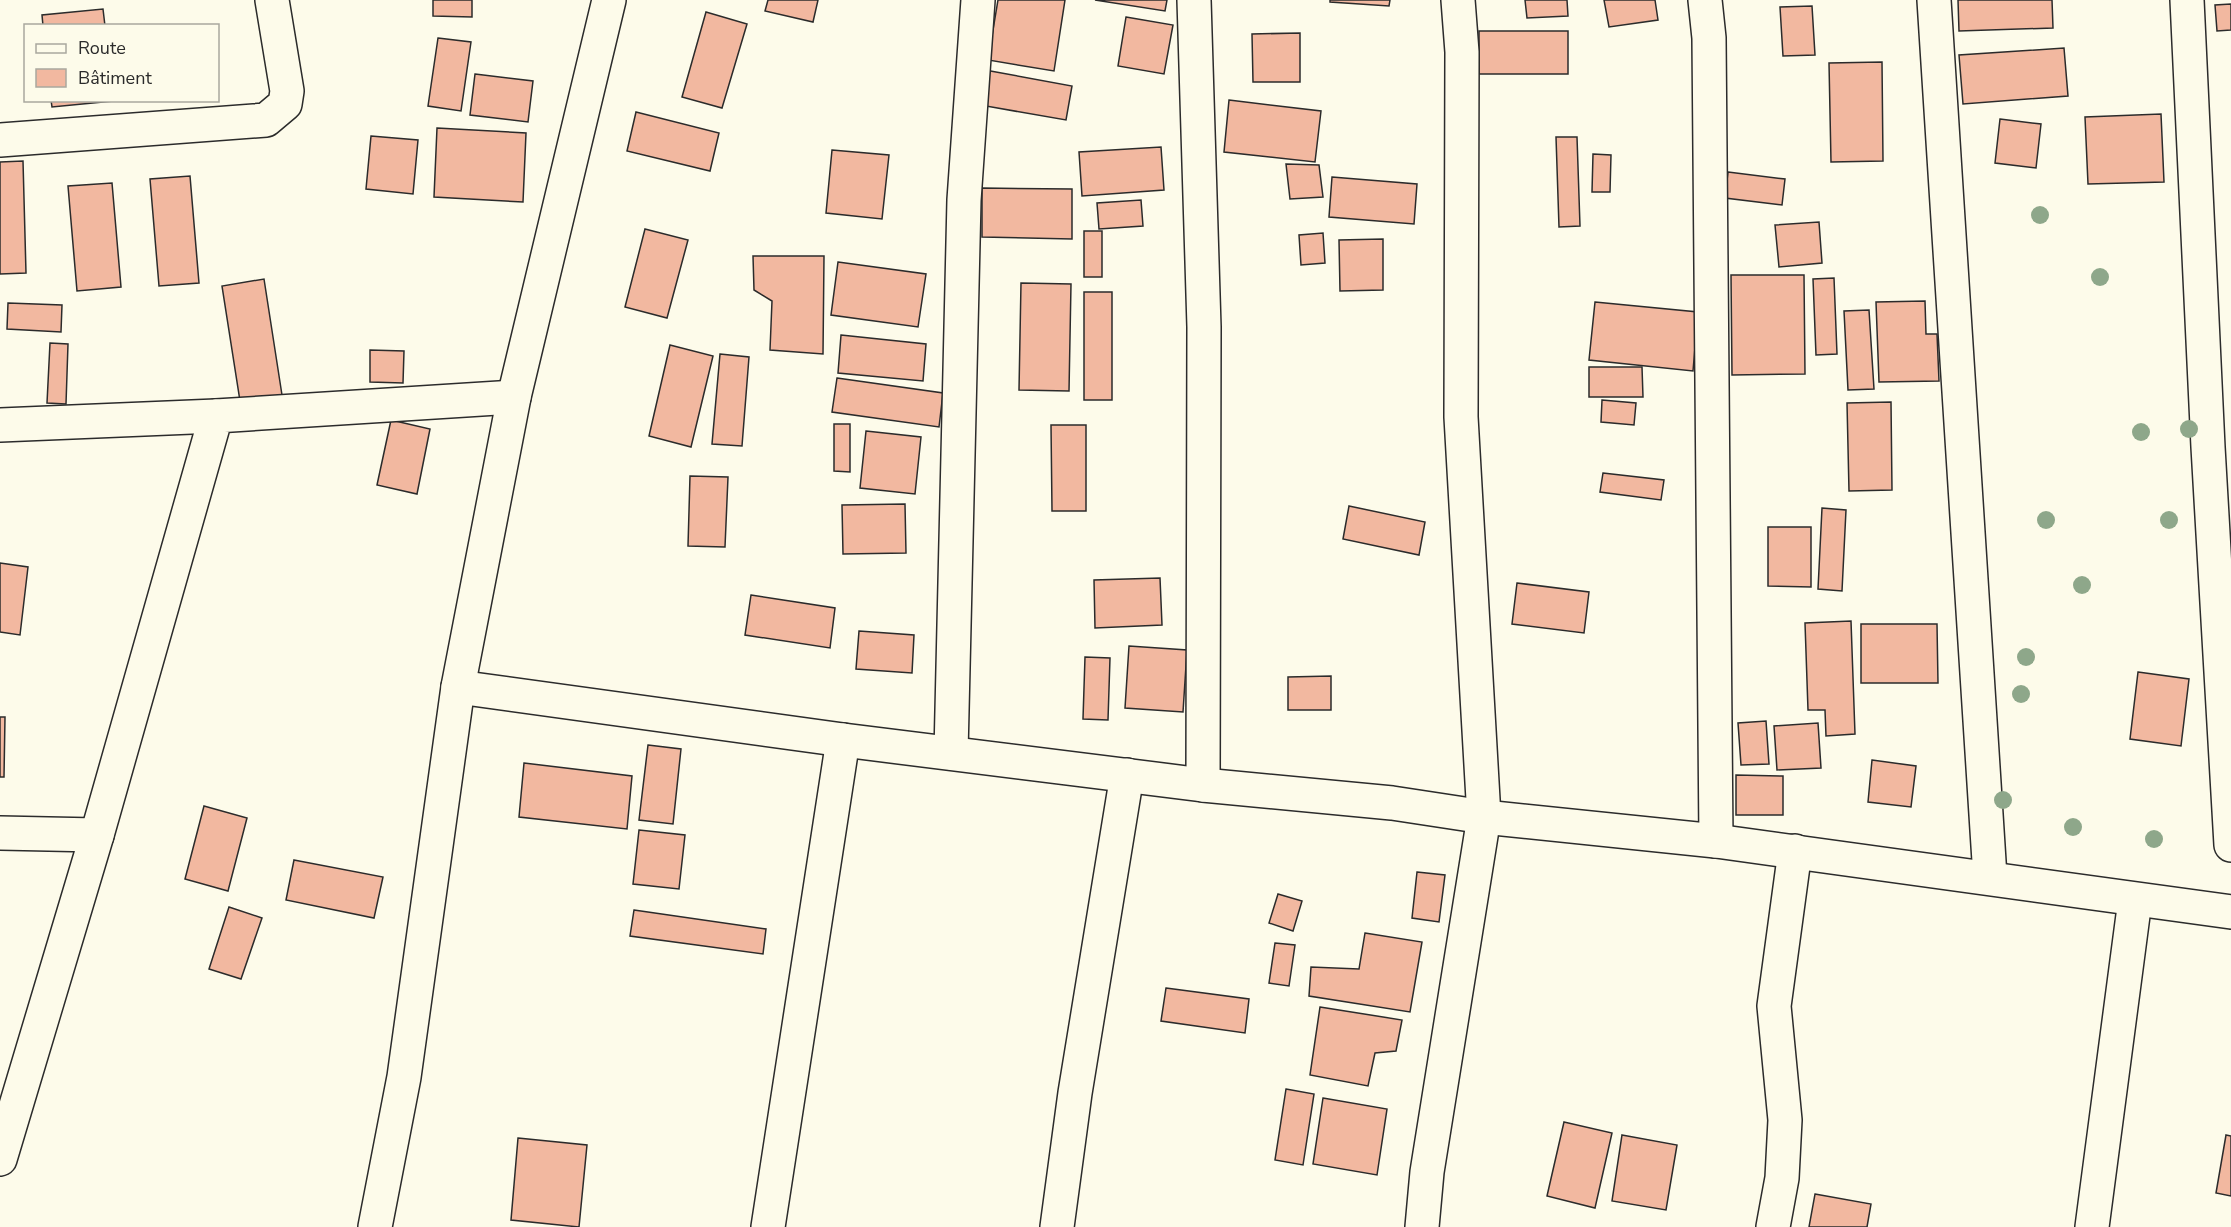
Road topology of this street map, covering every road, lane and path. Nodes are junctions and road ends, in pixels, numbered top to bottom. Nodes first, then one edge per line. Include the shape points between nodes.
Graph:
1 (272, 0) edge
2 (609, 0) edge
3 (978, 0) edge
4 (1194, 0) edge
5 (1458, 0) edge
6 (1705, 0) edge
7 (1934, 0) edge
8 (2187, 0) edge
9 (0, 140) edge
10 (514, 397) junction
11 (216, 416) junction
12 (0, 425) edge
13 (458, 687) junction
14 (843, 740) junction
15 (951, 753) junction
16 (1128, 775) junction
17 (1203, 785) junction
18 (1484, 817) junction
19 (0, 833) edge
20 (97, 835) junction
21 (1716, 841) junction
22 (2231, 845) edge
23 (1795, 851) junction
24 (1990, 877) junction
25 (2136, 900) junction
26 (2231, 912) edge
27 (0, 1159) edge
28 (375, 1227) edge
29 (768, 1227) edge
30 (1057, 1227) edge
31 (1422, 1227) edge
32 (1773, 1227) edge
33 (2092, 1227) edge

1 - 9 street via 287,91 285,104 266,120
2 - 10 street
3 - 15 street via 964,200
4 - 17 street via 1204,327
5 - 18 street via 1462,52 1461,417
6 - 21 street
7 - 24 street
8 - 22 street
10 - 11 street
10 - 13 street
11 - 12 street
11 - 20 street
13 - 14 street
13 - 28 street via 404,1077
14 - 15 street
14 - 29 street
15 - 16 street
16 - 17 street
16 - 30 street via 1075,1093
17 - 18 street via 1392,803
18 - 21 street
18 - 31 street via 1427,1172
19 - 20 street
20 - 27 street
21 - 23 street
23 - 24 street
23 - 32 street via 1774,1006 1785,1120 1782,1178
24 - 25 street
25 - 26 street
25 - 33 street

